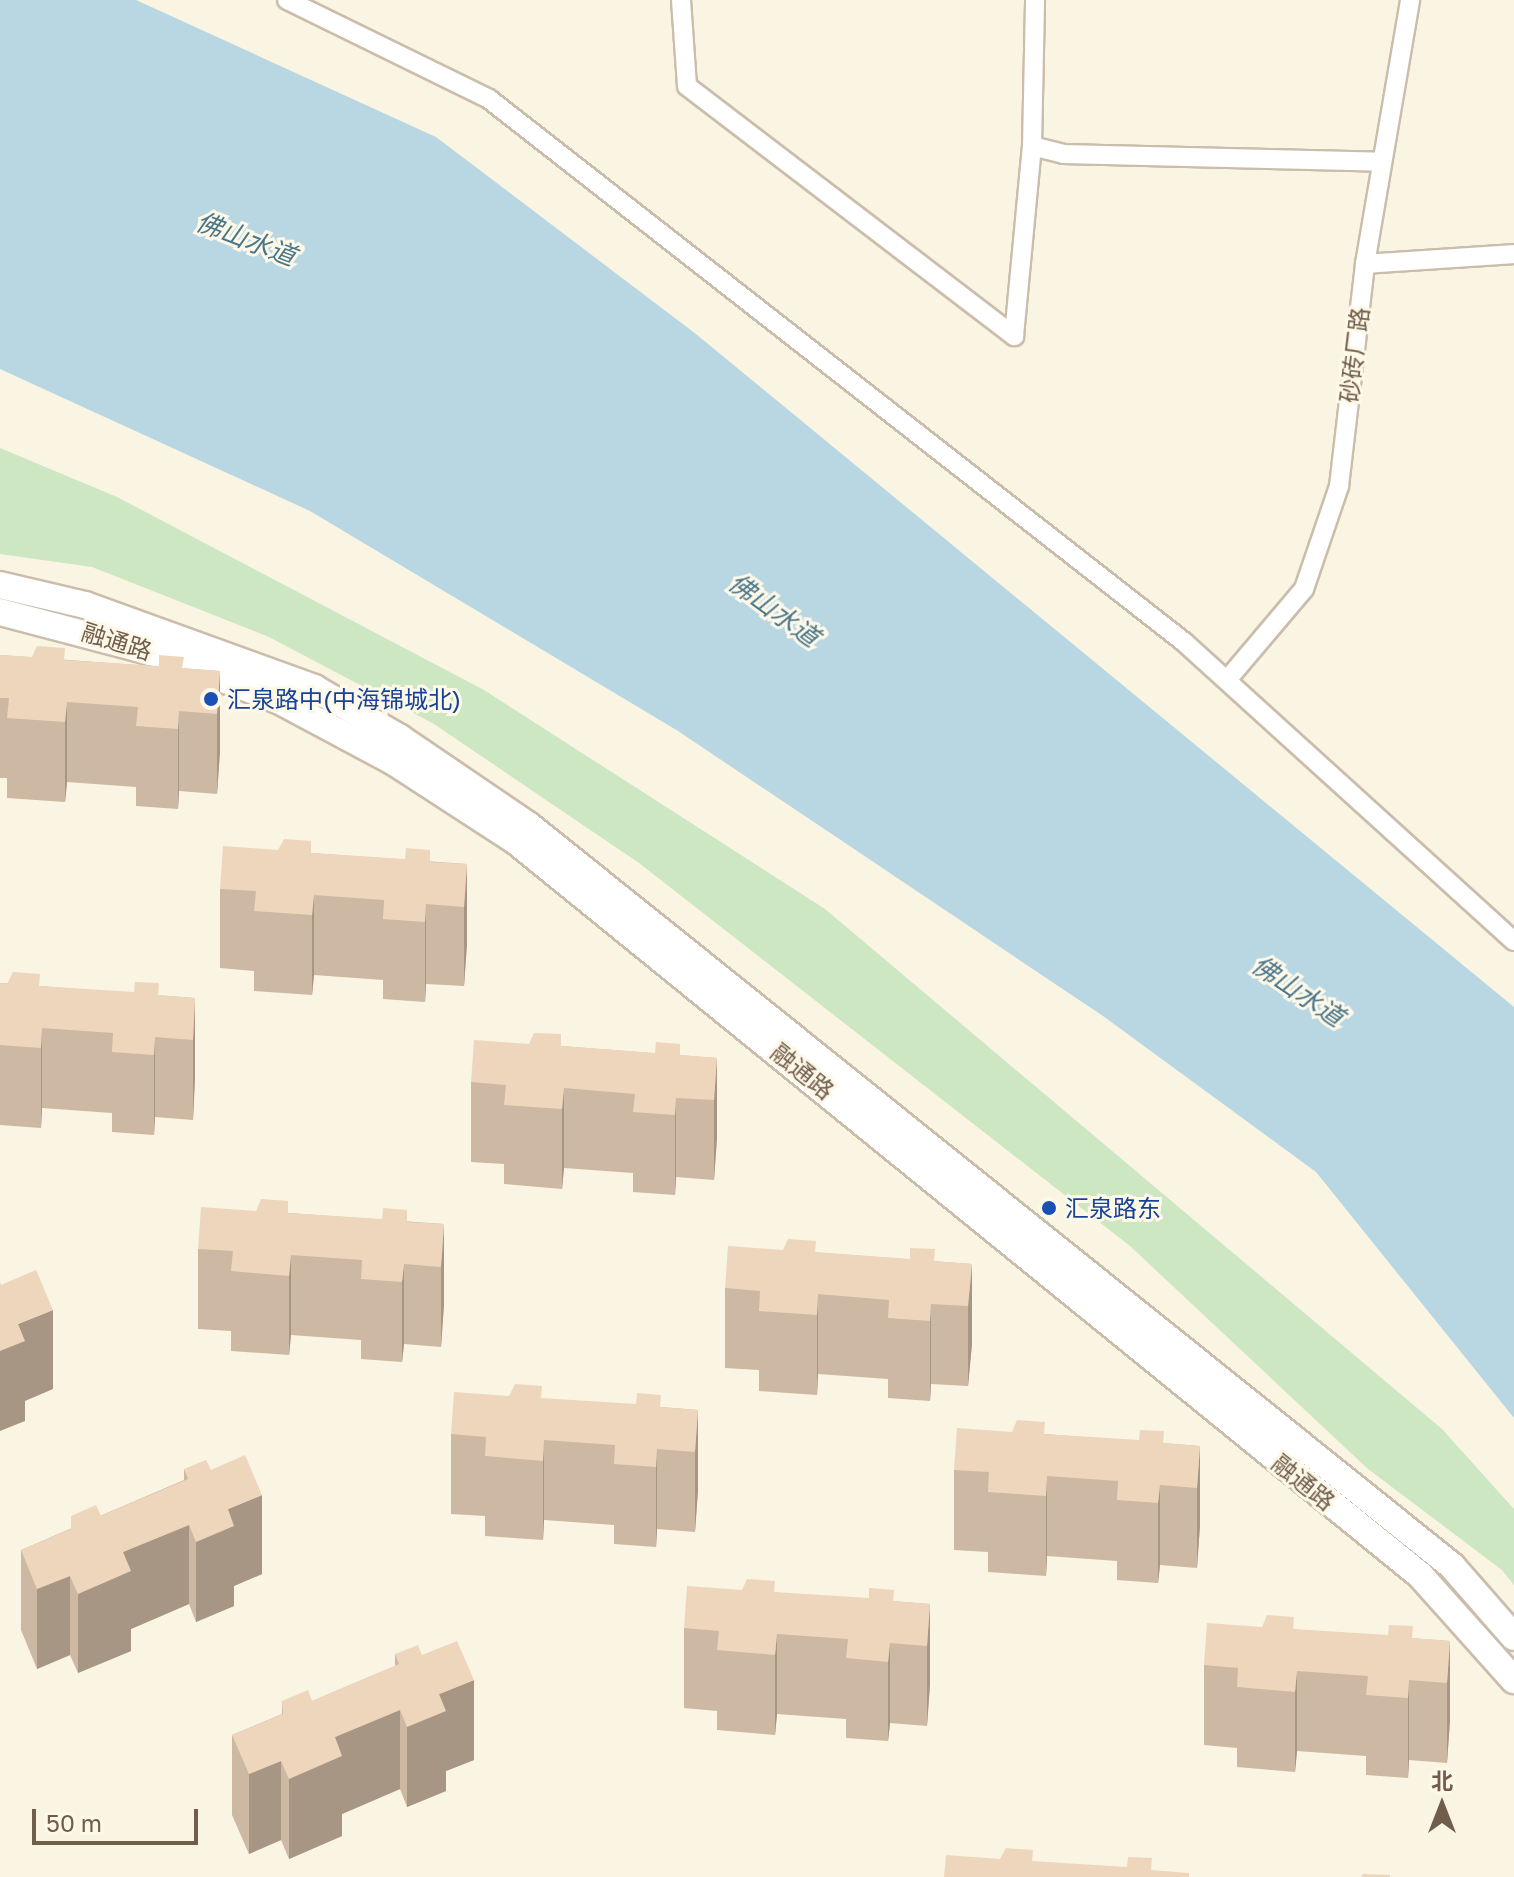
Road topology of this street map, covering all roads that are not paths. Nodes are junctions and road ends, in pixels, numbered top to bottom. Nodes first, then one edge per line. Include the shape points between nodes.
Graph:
1 (287, 0) edge
2 (681, 0) edge
3 (1035, 0) edge
4 (1410, 0) edge
5 (1032, 146) junction
6 (1382, 162) junction
7 (1514, 254) edge
8 (1365, 264) junction
9 (0, 585) edge
10 (0, 612) edge
11 (1227, 680) junction
12 (1514, 941) edge
13 (1514, 1637) edge
14 (1514, 1680) edge

1 - 11 street via 489,99
2 - 5 street via 687,86 1014,336
3 - 5 street
4 - 6 street, 砂砖厂路
5 - 6 street via 1063,154
6 - 8 street, 砂砖厂路
7 - 8 street
8 - 11 street, 砂砖厂路 via 1339,486 1304,589
9 - 13 main road, 融通路 via 85,605 314,688 400,738 528,825 1452,1566
10 - 14 main road, 融通路 via 113,639 278,700 394,762 517,842 1420,1575
11 - 12 street

